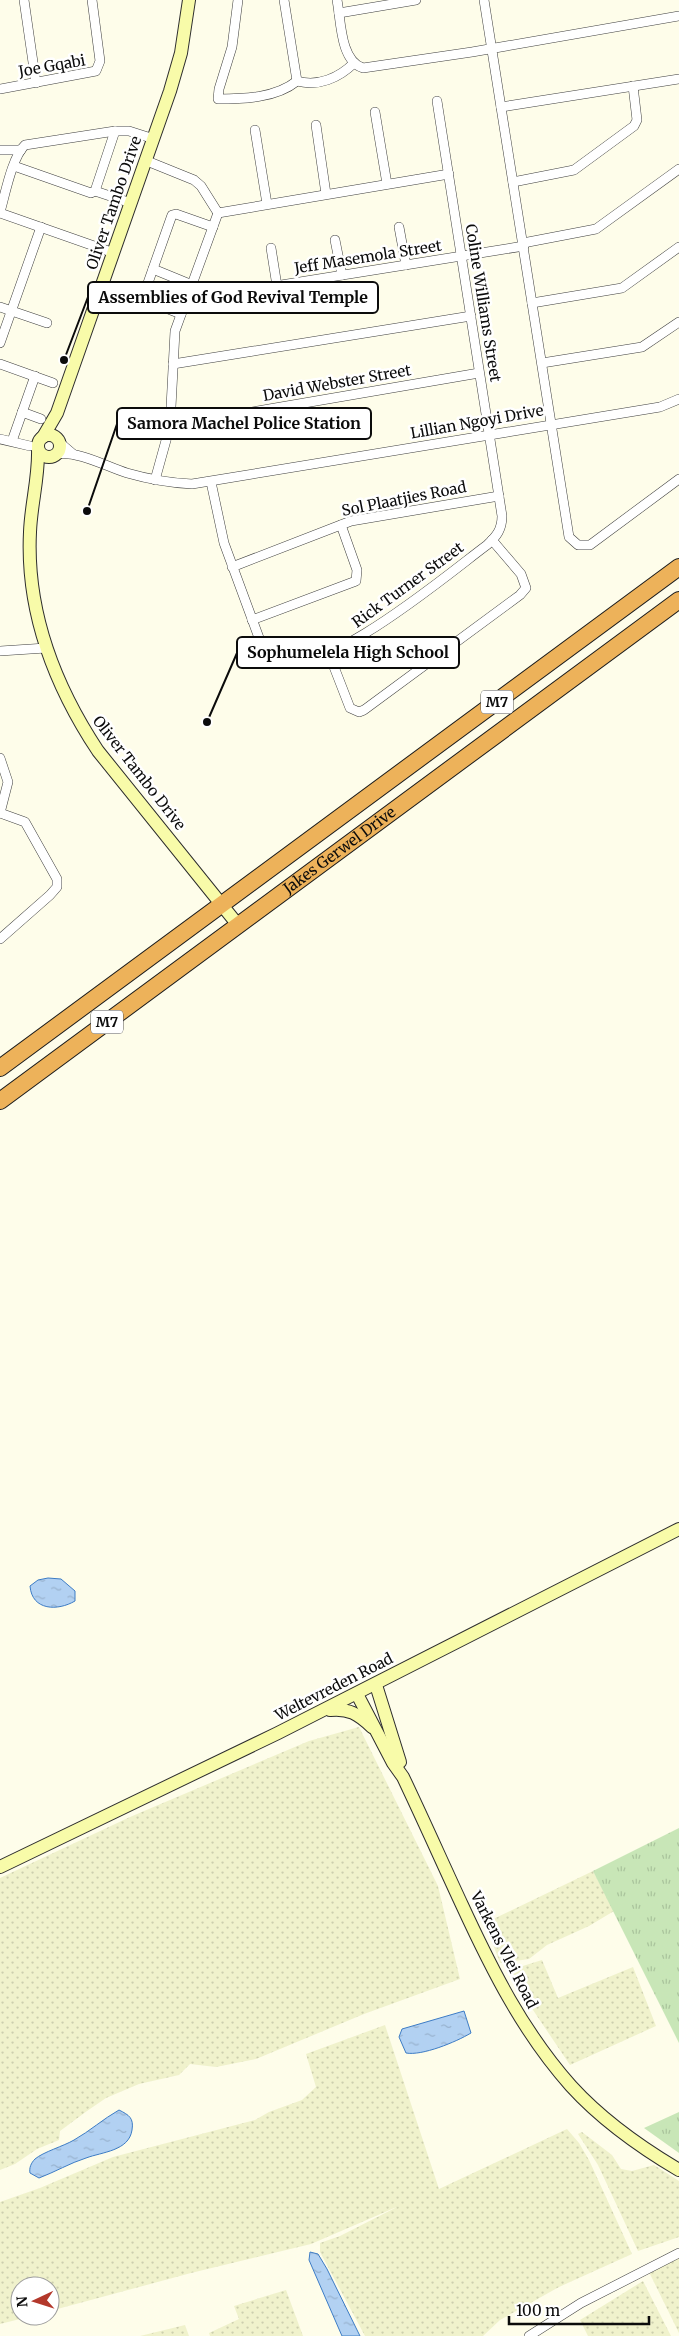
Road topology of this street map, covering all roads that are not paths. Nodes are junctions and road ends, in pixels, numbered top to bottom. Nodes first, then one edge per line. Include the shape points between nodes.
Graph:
1 (24, 0) edge
2 (92, 0) edge
3 (190, 0) edge
4 (238, 0) edge
5 (284, 0) edge
6 (337, 0) edge
7 (416, 0) edge
8 (484, 0) edge
9 (340, 13) junction
10 (679, 16) edge
11 (492, 48) junction
12 (354, 63) junction
13 (679, 79) edge
14 (296, 81) junction
15 (36, 83) junction
16 (633, 86) junction
17 (0, 89) edge
18 (437, 101) dead end
19 (502, 108) junction
20 (375, 112) dead end
21 (316, 125) dead end
22 (255, 130) dead end
23 (115, 131) junction
24 (154, 139) junction
25 (0, 150) edge
26 (21, 150) junction
27 (147, 162) junction
28 (14, 166) junction
29 (679, 169) edge
30 (449, 174) junction
31 (513, 182) junction
32 (387, 184) junction
33 (96, 191) junction
34 (326, 194) junction
35 (131, 203) junction
36 (267, 204) junction
37 (218, 212) junction
38 (0, 213) edge
39 (41, 227) junction
40 (213, 227) junction
41 (399, 228) dead end
42 (335, 240) dead end
43 (523, 244) junction
44 (679, 247) edge
45 (271, 248) dead end
46 (114, 253) junction
47 (462, 256) junction
48 (406, 265) junction
49 (153, 269) junction
50 (342, 275) junction
51 (192, 285) junction
52 (277, 286) junction
53 (187, 300) junction
54 (532, 303) junction
55 (0, 307) edge
56 (11, 310) junction
57 (181, 314) junction
58 (471, 316) junction
59 (679, 322) edge
60 (47, 323) dead end
61 (0, 343) edge
62 (542, 363) junction
63 (0, 364) edge
64 (172, 364) junction
65 (479, 373) junction
66 (35, 376) junction
67 (53, 383) dead end
68 (679, 399) edge
69 (22, 412) junction
70 (57, 414) junction
71 (41, 419) dead end
72 (552, 424) junction
73 (170, 426) junction
74 (490, 435) junction
75 (0, 439) edge
76 (12, 441) junction
77 (37, 444) junction
78 (56, 448) junction
79 (37, 477) junction
80 (679, 479) edge
81 (154, 480) junction
82 (211, 482) junction
83 (499, 496) junction
84 (341, 525) junction
85 (492, 540) junction
86 (232, 567) junction
87 (679, 567) edge
88 (679, 600) edge
89 (252, 620) junction
90 (46, 648) junction
91 (0, 651) edge
92 (329, 654) junction
93 (0, 758) edge
94 (0, 813) edge
95 (221, 904) junction
96 (238, 925) junction
97 (0, 939) edge
98 (0, 1068) edge
99 (0, 1101) edge
100 (679, 1530) edge
101 (376, 1685) junction
102 (357, 1694) junction
103 (325, 1710) junction
104 (379, 1734) junction
105 (403, 1777) junction
106 (0, 1867) edge
107 (679, 2170) edge
108 (679, 2253) edge
109 (530, 2336) edge

1 - 15 street
2 - 15 street, Joe Gqabi via 98,39 98,68 93,73
3 - 24 street, Oliver Tambo Drive via 181,53
4 - 14 street via 232,47 218,100 282,91
5 - 14 street
6 - 9 street
7 - 9 street
8 - 11 street, Lillian Ngoyi Drive
9 - 12 street via 345,46
10 - 11 street
11 - 12 street via 363,68
11 - 19 street, Lillian Ngoyi Drive
12 - 14 street via 344,73 327,80 311,84
13 - 16 street
15 - 17 street, Joe Gqabi
16 - 19 street
16 - 31 street via 637,120 634,126 574,170
18 - 30 street, Coline Williams Street
19 - 31 street, Lillian Ngoyi Drive
20 - 32 street
21 - 34 street
22 - 36 street
23 - 24 street via 129,131
23 - 26 street via 28,144
23 - 33 street
24 - 27 street, Oliver Tambo Drive
25 - 26 street
26 - 28 street
27 - 35 street, Oliver Tambo Drive
27 - 37 street via 197,182
28 - 33 street via 85,192
28 - 38 street
29 - 43 street, Jeff Masemola Street via 596,229
30 - 32 street
30 - 47 street, Coline Williams Street
31 - 43 street, Lillian Ngoyi Drive
32 - 34 street
33 - 35 street
34 - 36 street
35 - 46 street, Oliver Tambo Drive
36 - 37 street
37 - 40 street
38 - 39 street
39 - 46 street
39 - 56 street
40 - 49 street via 173,214
40 - 51 street
41 - 48 street
42 - 50 street
43 - 47 street, Jeff Masemola Street
43 - 54 street, Lillian Ngoyi Drive
44 - 54 street via 622,288
45 - 52 street
46 - 70 street, Oliver Tambo Drive
47 - 48 street, Jeff Masemola Street
47 - 58 street, Coline Williams Street
48 - 50 street, Jeff Masemola Street
49 - 51 street
49 - 57 street via 144,298
50 - 52 street, Jeff Masemola Street
51 - 53 street
52 - 53 street, Jeff Masemola Street
53 - 57 street
54 - 62 street, Lillian Ngoyi Drive
55 - 56 street
56 - 60 street
56 - 61 street
57 - 64 street via 174,338
58 - 64 street
58 - 65 street, Coline Williams Street
59 - 62 street via 642,348
62 - 72 street, Lillian Ngoyi Drive
63 - 66 street
64 - 73 street
65 - 73 street, David Webster Street
65 - 74 street, Coline Williams Street
66 - 67 street
66 - 69 street
68 - 72 street via 660,408
69 - 71 street
69 - 76 street
70 - 77 street, Oliver Tambo Drive
70 - 78 street, Oliver Tambo Drive
72 - 74 street, Lillian Ngoyi Drive
72 - 80 street via 567,528 569,537 578,545 590,545
73 - 81 street
74 - 82 street, Lillian Ngoyi Drive
74 - 83 street, Rick Turner Street
75 - 76 street
76 - 77 street
77 - 78 street via 44,456
77 - 78 street via 50,435
77 - 79 street, Oliver Tambo Drive
78 - 79 street
78 - 81 street, Lillian Ngoyi Drive
79 - 90 street, Oliver Tambo Drive via 30,534 31,571
81 - 82 street, Lillian Ngoyi Drive
82 - 86 street, Rick Turner Street
83 - 84 street, Sol Plaatjies Road via 364,518
83 - 85 street, Rick Turner Street via 502,522
84 - 86 street, Sol Plaatjies Road
84 - 89 street via 357,570 356,581
85 - 92 street, Rick Turner Street via 374,628
85 - 92 street via 521,574 526,588 364,710 359,712 350,708
86 - 89 street, Rick Turner Street
87 - 95 highway, Jakes Gerwel Drive / M7
88 - 96 highway, Jakes Gerwel Drive / M7
89 - 92 street, Rick Turner Street via 267,657 274,661 294,664
90 - 91 street
90 - 95 street, Oliver Tambo Drive via 69,704 98,751
93 - 94 street via 8,782
94 - 97 street via 25,822 31,829 55,873 57,885
95 - 96 street, Oliver Tambo Drive
95 - 98 highway, Jakes Gerwel Drive / M7
96 - 99 highway, Jakes Gerwel Drive / M7
100 - 101 street, Weltevreden Road
101 - 102 street, Weltevreden Road
101 - 105 street, Varkens Vlei Road
102 - 103 street, Weltevreden Road
102 - 104 street, Varkens Vlei Road
103 - 104 street via 349,1710
103 - 106 street, Weltevreden Road
104 - 105 street, Varkens Vlei Road
105 - 107 street, Varkens Vlei Road via 482,1948 523,2024 545,2055 596,2111
108 - 109 street via 581,2303

